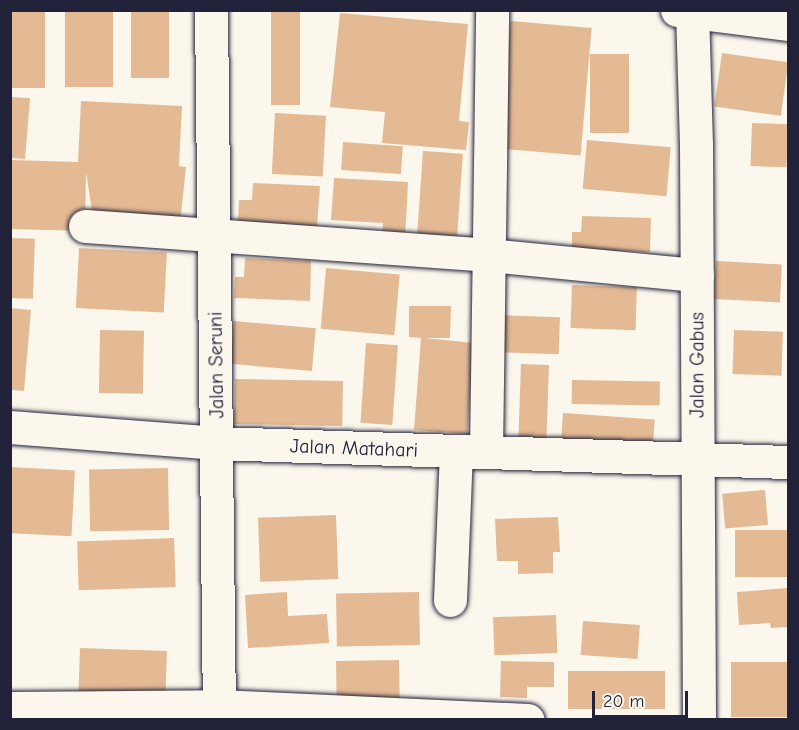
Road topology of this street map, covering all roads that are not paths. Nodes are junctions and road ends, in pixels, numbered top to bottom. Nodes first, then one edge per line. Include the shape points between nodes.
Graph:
1 (211, 10) edge
2 (492, 10) edge
3 (687, 11) edge
4 (789, 24) edge
5 (85, 226) dead end
6 (215, 237) junction
7 (488, 255) junction
8 (697, 275) junction
9 (10, 427) edge
10 (217, 443) junction
11 (471, 451) junction
12 (698, 461) junction
13 (789, 462) edge
14 (450, 600) dead end
15 (10, 708) edge
16 (219, 713) edge
17 (528, 720) edge
18 (699, 720) edge

1 - 6 street, Jalan Seruni
2 - 7 street
3 - 4 street
3 - 8 street, Jalan Gabus
5 - 6 street
6 - 7 street
6 - 10 street, Jalan Seruni
7 - 8 street
7 - 11 street
8 - 12 street, Jalan Gabus
9 - 10 street, Jalan Matahari
10 - 11 street, Jalan Matahari
10 - 16 street, Jalan Seruni
11 - 12 street, Jalan Matahari
11 - 14 street
12 - 13 street, Jalan Matahari
12 - 18 street, Jalan Gabus
15 - 16 street
16 - 17 street

